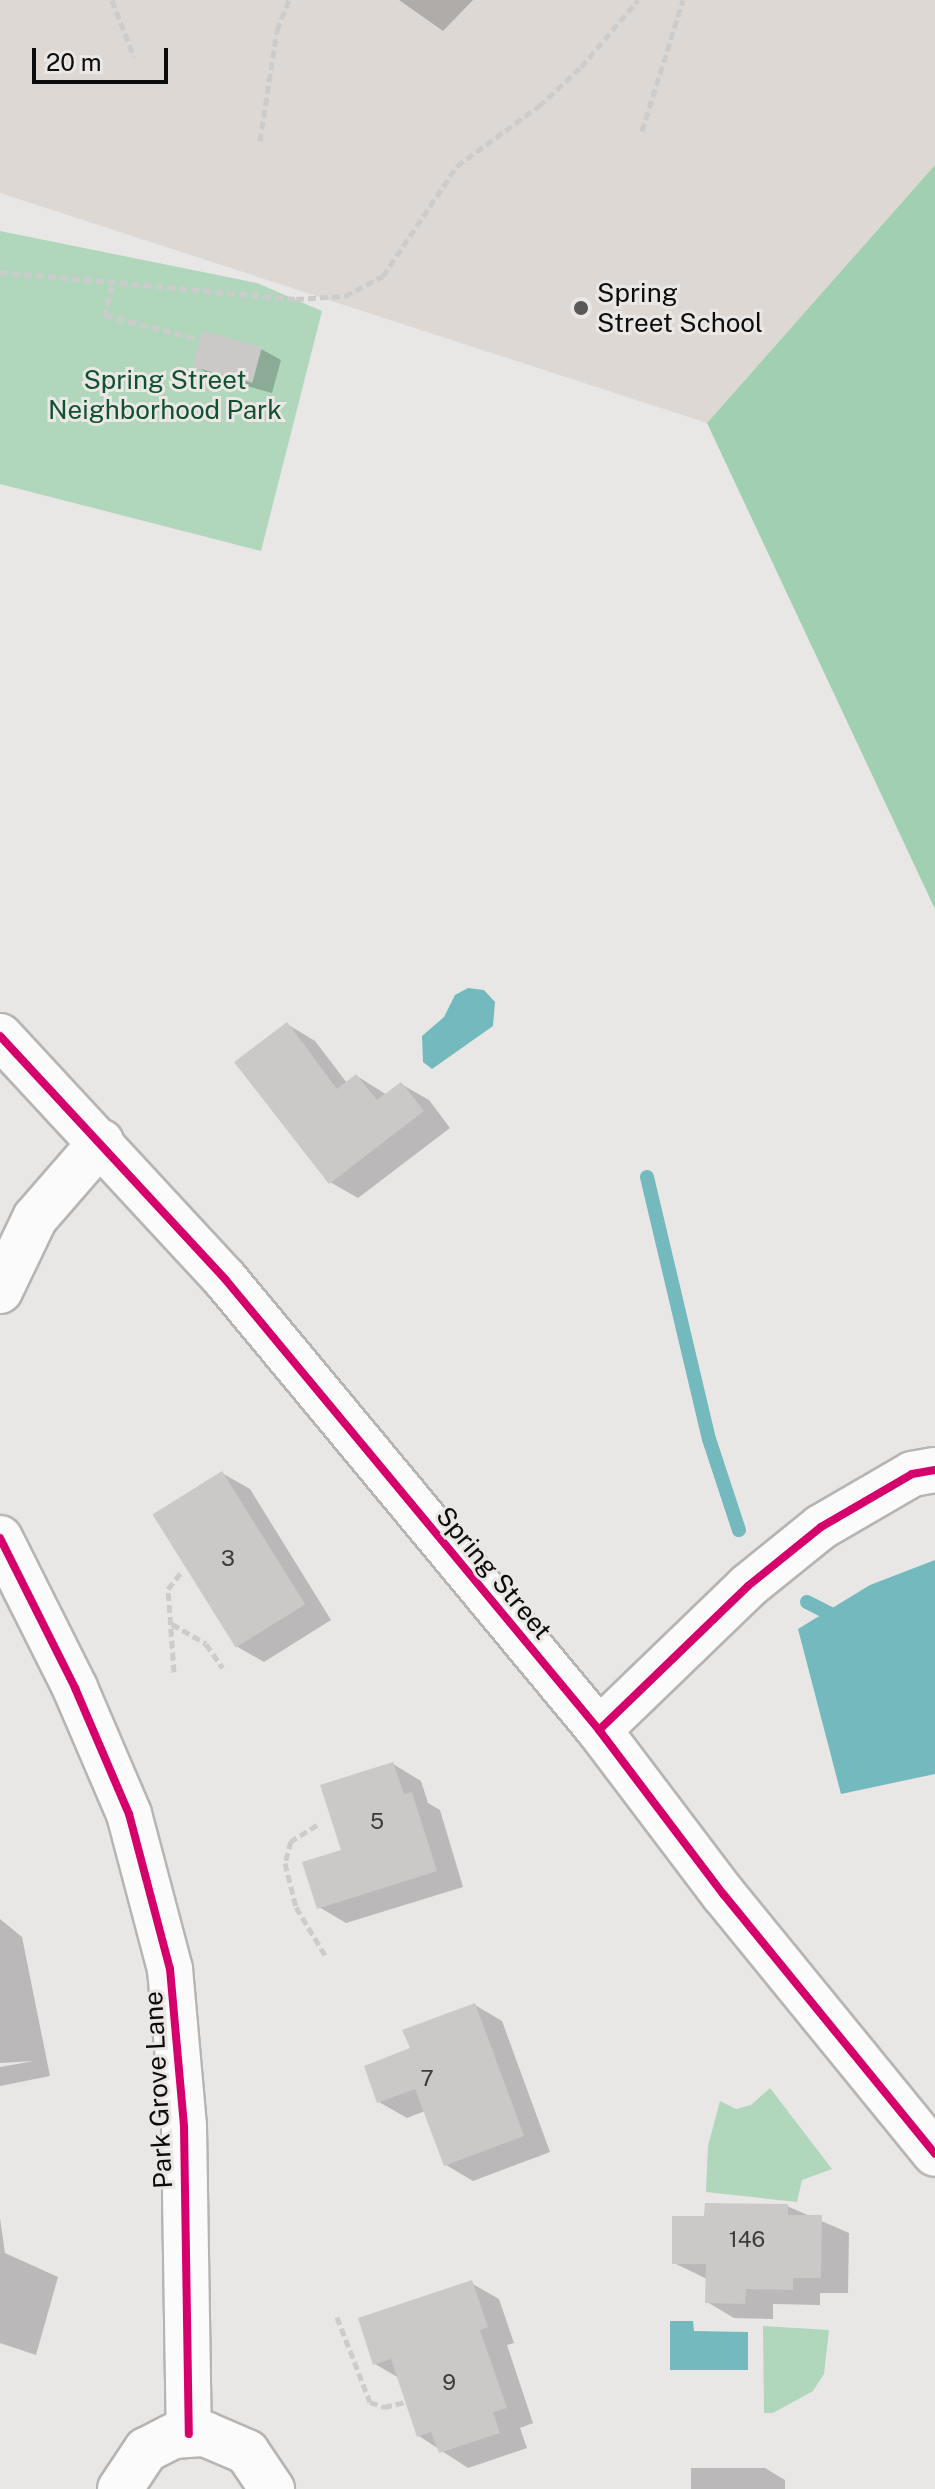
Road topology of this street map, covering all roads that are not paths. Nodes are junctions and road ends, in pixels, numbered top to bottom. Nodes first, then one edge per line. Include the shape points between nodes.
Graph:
1 (0, 1036) edge
2 (101, 1142) junction
3 (0, 1291) edge
4 (935, 1470) edge
5 (0, 1538) edge
6 (599, 1730) junction
7 (935, 2154) edge
8 (189, 2434) junction
9 (120, 2489) edge
10 (272, 2489) edge

1 - 2 street, Spring Street
2 - 3 street via 35,1218
2 - 6 street, Spring Street via 225,1279
4 - 6 street via 912,1474 821,1527 748,1586
5 - 8 street, Park Grove Lane via 75,1688 129,1814 170,1969 184,2127
6 - 7 street, Spring Street via 724,1895
8 - 9 street via 146,2450
8 - 10 street via 234,2443 258,2463

